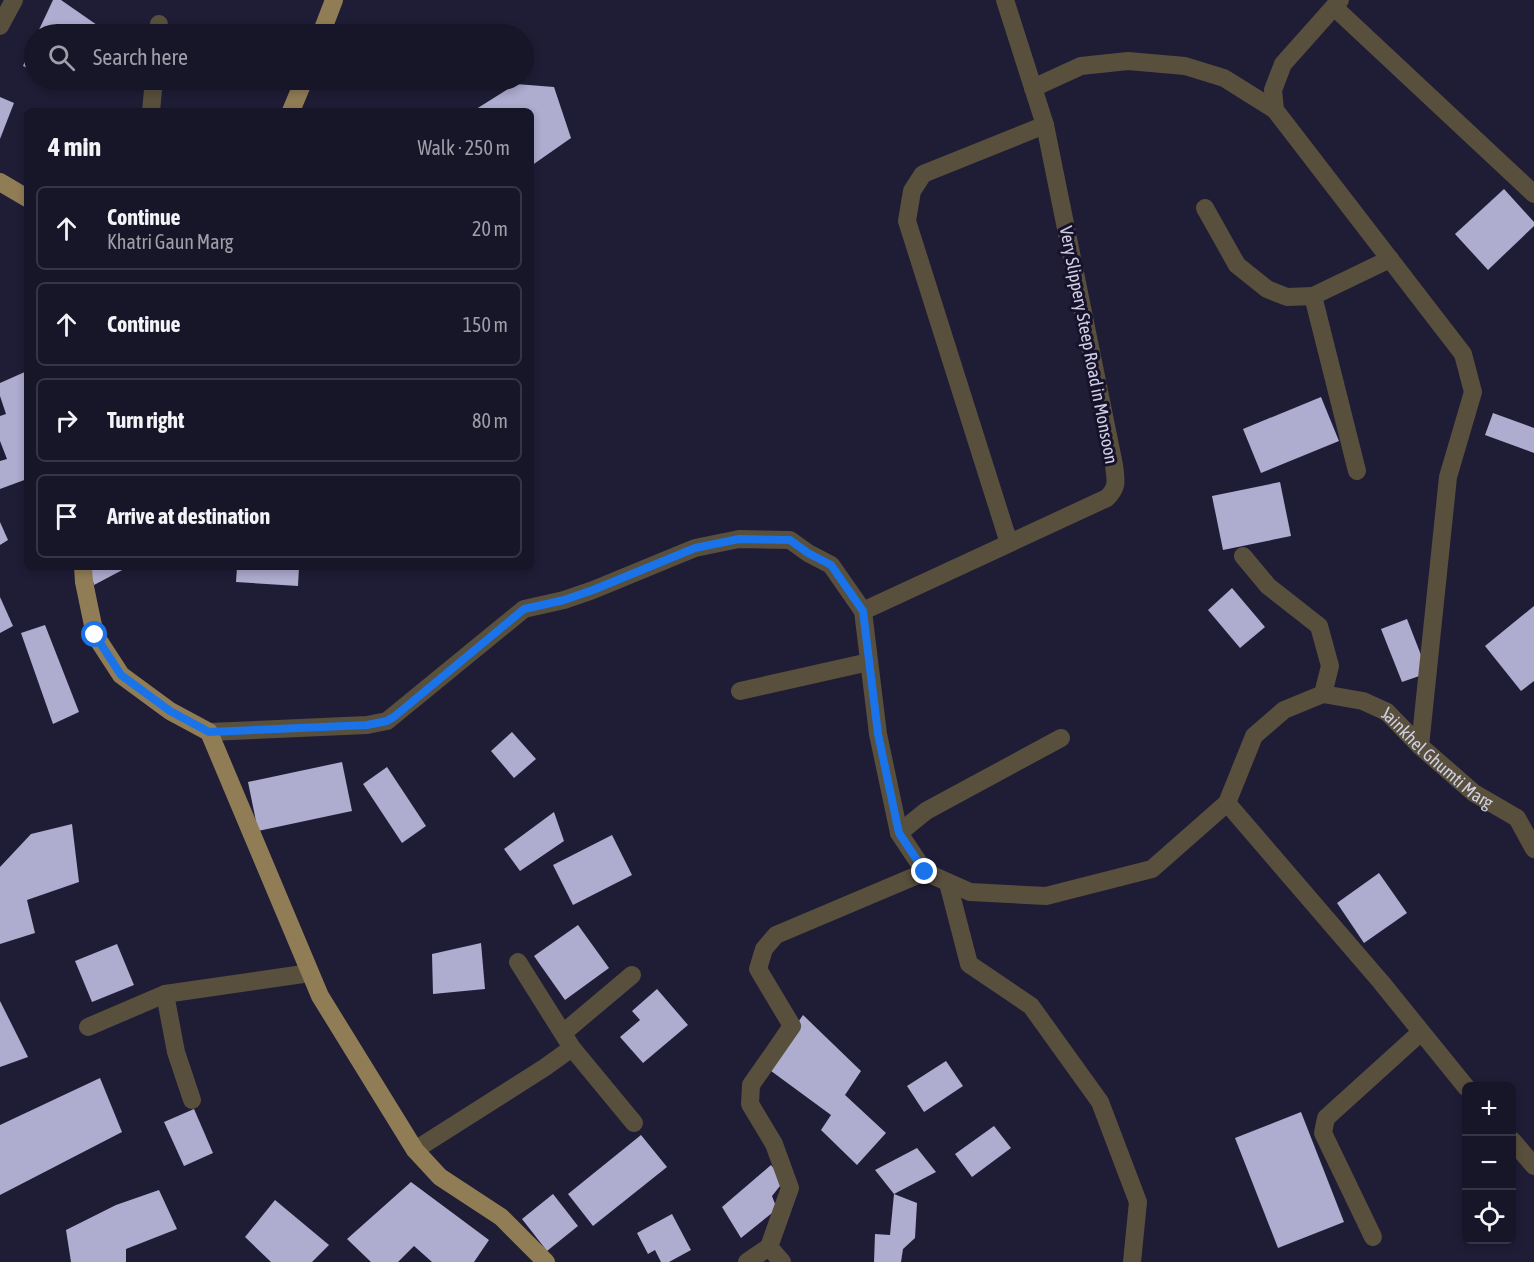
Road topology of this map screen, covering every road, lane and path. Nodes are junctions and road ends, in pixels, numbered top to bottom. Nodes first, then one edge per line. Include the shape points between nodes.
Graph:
1 (15, 0) edge
2 (334, 0) edge
3 (1005, 0) edge
4 (1337, 4) edge
5 (325, 24) edge
6 (0, 27) edge
7 (1033, 88) junction
8 (153, 90) edge
9 (300, 90) edge
10 (151, 108) edge
11 (292, 108) edge
12 (1275, 110) junction
13 (1045, 125) junction
14 (0, 182) edge
15 (1534, 194) edge
16 (24, 196) edge
17 (1205, 208) dead end
18 (1390, 259) junction
19 (1313, 296) junction
20 (1357, 471) dead end
21 (1009, 543) junction
22 (1243, 556) dead end
23 (83, 570) edge
24 (863, 611) junction
25 (869, 662) junction
26 (740, 691) dead end
27 (1323, 694) junction
28 (209, 732) junction
29 (1061, 738) dead end
30 (1420, 746) junction
31 (1227, 803) junction
32 (899, 833) junction
33 (1534, 849) edge
34 (925, 872) junction
35 (948, 883) junction
36 (518, 962) dead end
37 (310, 973) junction
38 (632, 975) dead end
39 (165, 994) junction
40 (88, 1027) dead end
41 (1421, 1032) junction
42 (567, 1041) junction
43 (1463, 1082) edge
44 (192, 1100) dead end
45 (634, 1123) dead end
46 (1516, 1145) edge
47 (415, 1150) junction
48 (1534, 1166) edge
49 (1374, 1237) dead end
50 (769, 1247) junction
51 (546, 1262) edge
52 (747, 1262) edge
53 (783, 1262) edge
54 (1132, 1262) edge

1 - 6 street
2 - 5 main road
3 - 7 street, Very Slippery Steep Road in Monsoon
4 - 12 street via 1283,64 1273,90
4 - 15 street
7 - 12 street via 1081,66 1128,61 1185,66 1224,78
7 - 13 street, Very Slippery Steep Road in Monsoon
8 - 10 street
9 - 11 main road
12 - 18 street
13 - 21 street, Very Slippery Steep Road in Monsoon via 1116,480 1114,491 1107,498
13 - 21 street via 923,174 912,191 907,220
14 - 16 main road
17 - 19 street via 1237,266 1268,289 1287,297
18 - 19 street
18 - 30 street via 1463,354 1473,392 1448,477
19 - 20 street
21 - 24 street, Very Slippery Steep Road in Monsoon
22 - 27 street via 1268,586 1319,626 1330,666
23 - 28 main road via 95,635 121,675 170,711
24 - 25 street
24 - 28 street via 831,565 790,540 739,539 695,548 593,590 524,609 387,721
25 - 26 street
25 - 32 street via 878,734
27 - 30 street, Jainkhel Ghumti Marg via 1363,701 1387,712
27 - 31 street via 1284,711 1254,736
28 - 37 main road
29 - 32 street via 926,811
30 - 33 street, Jainkhel Ghumti Marg via 1474,793 1517,818
31 - 35 street via 1152,869 1046,896 970,892
31 - 41 street
32 - 34 street
34 - 35 street
34 - 50 street via 776,935 764,949 758,969 792,1026 751,1085 750,1104 774,1144 790,1188
35 - 54 street via 969,964 1030,1006 1100,1102 1138,1202
36 - 42 street
37 - 39 street
37 - 47 main road via 320,996
38 - 42 street
39 - 40 street
39 - 44 street via 176,1053
41 - 43 street
41 - 49 street via 1326,1118 1323,1133
42 - 45 street
42 - 47 street via 544,1068
46 - 48 street
47 - 51 main road via 440,1177 501,1217
50 - 52 street
50 - 53 street

